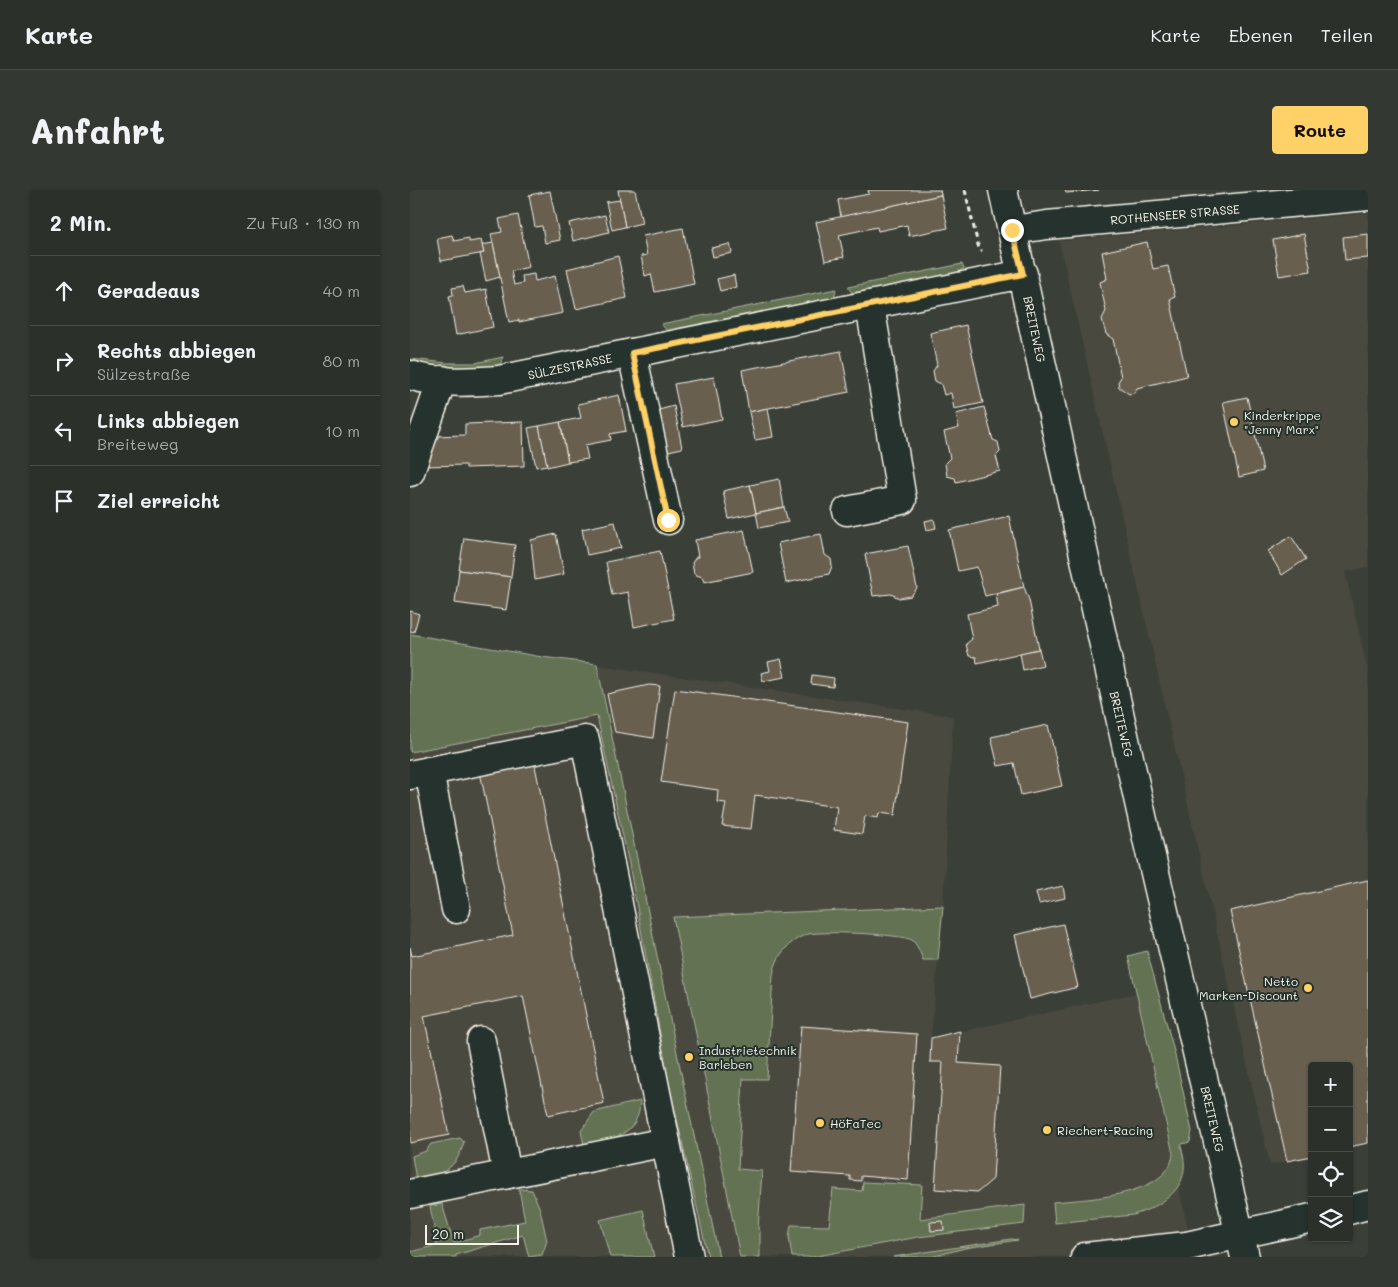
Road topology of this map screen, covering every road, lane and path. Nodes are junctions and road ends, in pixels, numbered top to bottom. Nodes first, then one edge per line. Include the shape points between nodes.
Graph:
1 (1003, 190) edge
2 (1368, 196) edge
3 (1012, 230) junction
4 (1023, 274) junction
5 (870, 305) junction
6 (632, 353) junction
7 (410, 375) edge
8 (442, 380) junction
9 (410, 472) edge
10 (847, 511) dead end
11 (668, 520) dead end
12 (419, 773) edge
13 (456, 909) dead end
14 (481, 1041) dead end
15 (666, 1142) junction
16 (508, 1174) junction
17 (410, 1194) edge
18 (1368, 1205) edge
19 (1353, 1209) edge
20 (1308, 1220) edge
21 (1243, 1246) edge
22 (689, 1257) edge
23 (1085, 1257) edge

1 - 3 street, BREITEWEG
2 - 3 street, ROTHENSEER STRASSE via 1047,224
3 - 4 street, BREITEWEG
4 - 5 street, SÜLZESTRASSE
4 - 21 street, BREITEWEG via 1144,825
5 - 6 street, SÜLZESTRASSE
5 - 10 street via 902,500
6 - 8 street, SÜLZESTRASSE via 499,380
6 - 11 street
7 - 8 street, SÜLZESTRASSE
8 - 9 street
12 - 13 street
12 - 15 street via 585,740
14 - 16 street
15 - 16 street
15 - 22 street
16 - 17 street
18 - 19 street
20 - 21 street
21 - 23 street via 1187,1246

